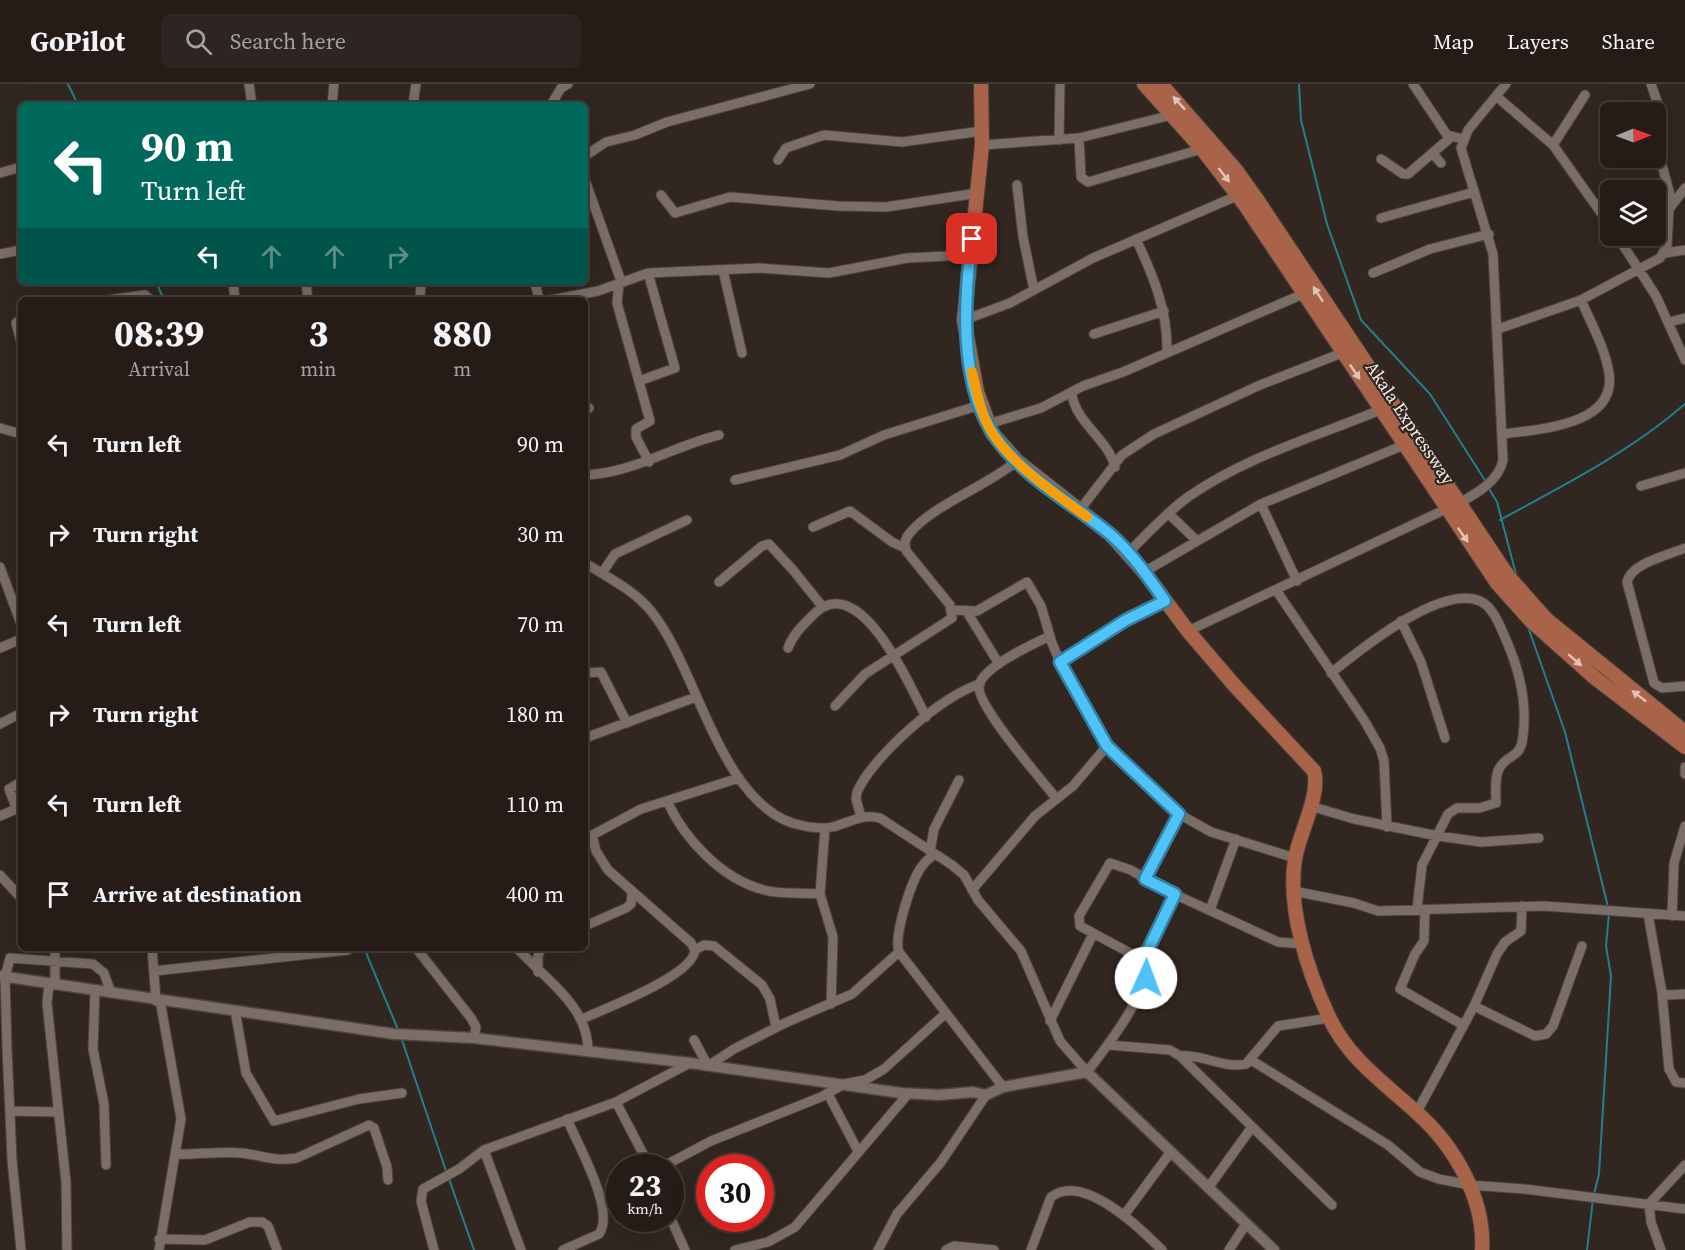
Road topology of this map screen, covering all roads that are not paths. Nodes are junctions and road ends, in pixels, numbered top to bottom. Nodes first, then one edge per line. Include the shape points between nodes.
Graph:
1 (249, 84) edge
2 (334, 84) edge
3 (416, 84) edge
4 (568, 84) edge
5 (810, 84) edge
6 (981, 84) edge
7 (1060, 84) edge
8 (1144, 84) edge
9 (1161, 84) edge
10 (1413, 84) edge
11 (1506, 84) edge
12 (1651, 84) edge
13 (1585, 95) dead end
14 (1496, 96) junction
15 (252, 102) edge
16 (332, 102) edge
17 (413, 102) edge
18 (553, 102) edge
19 (1657, 102) edge
20 (1172, 114) junction
21 (982, 131) junction
22 (1079, 138) junction
23 (1450, 138) junction
24 (1463, 139) junction
25 (1059, 140) junction
26 (982, 145) junction
27 (1552, 145) junction
28 (1202, 149) junction
29 (588, 154) edge
30 (1432, 154) junction
31 (1381, 159) dead end
32 (777, 160) dead end
33 (1442, 164) dead end
34 (18, 168) edge
35 (1663, 168) edge
36 (0, 173) edge
37 (1017, 185) dead end
38 (1685, 188) edge
39 (588, 189) edge
40 (1474, 192) junction
41 (978, 193) junction
42 (661, 195) dead end
43 (1239, 195) junction
44 (1672, 202) junction
45 (1600, 212) edge
46 (1381, 218) dead end
47 (1489, 234) junction
48 (1136, 239) junction
49 (1623, 246) edge
50 (1685, 250) edge
51 (18, 251) edge
52 (1665, 253) junction
53 (0, 254) edge
54 (969, 255) junction
55 (1636, 269) junction
56 (723, 270) junction
57 (648, 273) junction
58 (1373, 273) dead end
59 (620, 282) junction
60 (1034, 290) junction
61 (1303, 294) junction
62 (130, 297) edge
63 (147, 297) edge
64 (572, 297) edge
65 (1581, 300) junction
66 (1164, 311) junction
67 (1685, 318) edge
68 (964, 320) junction
69 (1669, 322) junction
70 (1498, 329) junction
71 (1094, 334) dead end
72 (1167, 352) junction
73 (742, 353) dead end
74 (1342, 353) junction
75 (1685, 360) edge
76 (639, 381) junction
77 (1072, 394) junction
78 (980, 405) junction
79 (1380, 410) junction
80 (1395, 421) junction
81 (988, 424) junction
82 (0, 428) edge
83 (18, 433) edge
84 (1503, 434) junction
85 (719, 435) dead end
86 (1404, 445) junction
87 (1017, 461) junction
88 (649, 462) junction
89 (1114, 467) junction
90 (1685, 474) edge
91 (588, 475) edge
92 (735, 480) dead end
93 (1685, 481) edge
94 (1641, 486) dead end
95 (1261, 504) junction
96 (1452, 506) junction
97 (1079, 511) junction
98 (1168, 513) junction
99 (687, 520) dead end
100 (813, 527) dead end
101 (1197, 541) junction
102 (905, 548) junction
103 (1685, 548) edge
104 (1128, 553) junction
105 (588, 565) edge
106 (0, 567) edge
107 (1144, 572) junction
108 (602, 573) junction
109 (1297, 581) junction
110 (719, 582) dead end
111 (1276, 590) junction
112 (1165, 601) junction
113 (1523, 602) junction
114 (822, 606) junction
115 (953, 610) junction
116 (967, 612) junction
117 (18, 616) edge
118 (1401, 621) junction
119 (1188, 631) junction
120 (1050, 636) junction
121 (18, 640) edge
122 (0, 648) edge
123 (788, 648) dead end
124 (894, 655) junction
125 (1060, 662) junction
126 (999, 664) junction
127 (588, 673) edge
128 (1331, 673) junction
129 (980, 684) junction
130 (1685, 686) edge
131 (696, 697) junction
132 (835, 706) dead end
133 (18, 715) edge
134 (926, 717) junction
135 (627, 723) junction
136 (0, 724) edge
137 (1685, 732) edge
138 (588, 737) edge
139 (1445, 738) dead end
140 (1107, 746) junction
141 (1685, 747) edge
142 (1685, 767) edge
143 (1685, 774) edge
144 (739, 778) junction
145 (959, 780) dead end
146 (18, 784) edge
147 (1056, 798) junction
148 (667, 801) junction
149 (18, 805) edge
150 (1310, 806) junction
151 (18, 807) edge
152 (1179, 814) junction
153 (0, 816) edge
154 (861, 817) junction
155 (1685, 826) edge
156 (1387, 827) junction
157 (825, 828) junction
158 (1438, 836) junction
159 (588, 837) edge
160 (1539, 838) dead end
161 (1236, 839) junction
162 (932, 854) junction
163 (1295, 858) junction
164 (0, 875) edge
165 (1145, 879) junction
166 (972, 890) junction
167 (1293, 891) junction
168 (18, 892) edge
169 (632, 893) junction
170 (820, 894) junction
171 (1175, 894) junction
172 (1522, 906) junction
173 (1421, 909) junction
174 (1210, 910) junction
175 (1648, 914) junction
176 (1672, 916) junction
177 (1685, 916) edge
178 (588, 925) edge
179 (1093, 934) junction
180 (1303, 944) junction
181 (1582, 946) dead end
182 (696, 950) junction
183 (55, 951) edge
184 (152, 951) edge
185 (339, 951) edge
186 (418, 951) edge
187 (520, 951) edge
188 (540, 951) edge
189 (899, 952) junction
190 (0, 957) edge
191 (10, 958) junction
192 (56, 960) junction
193 (1143, 960) junction
194 (154, 971) junction
195 (538, 972) junction
196 (2, 977) edge
197 (52, 984) junction
198 (95, 991) junction
199 (111, 993) junction
200 (1662, 993) junction
201 (1685, 994) edge
202 (158, 1001) junction
203 (831, 1004) junction
204 (1474, 1006) junction
205 (235, 1010) junction
206 (946, 1013) junction
207 (1329, 1018) junction
208 (582, 1019) junction
209 (1050, 1021) junction
210 (1463, 1025) junction
211 (776, 1027) junction
212 (474, 1038) junction
213 (694, 1040) dead end
214 (1108, 1045) junction
215 (588, 1052) junction
216 (1180, 1056) junction
217 (1251, 1060) junction
218 (690, 1064) junction
219 (708, 1066) junction
220 (1087, 1072) junction
221 (1685, 1083) edge
222 (844, 1084) junction
223 (1003, 1087) junction
224 (402, 1093) dead end
225 (828, 1094) junction
226 (908, 1094) junction
227 (986, 1095) junction
228 (616, 1102) junction
229 (10, 1111) junction
230 (57, 1112) junction
231 (1417, 1112) junction
232 (567, 1119) junction
233 (1251, 1126) junction
234 (484, 1150) junction
235 (858, 1151) junction
236 (1170, 1153) junction
237 (643, 1154) edge
238 (175, 1155) junction
239 (684, 1156) edge
240 (106, 1164) dead end
241 (1685, 1165) edge
242 (388, 1180) dead end
243 (1470, 1185) junction
244 (1208, 1188) junction
245 (1649, 1204) junction
246 (1332, 1205) dead end
247 (1685, 1209) edge
248 (1125, 1214) junction
249 (1246, 1224) junction
250 (677, 1232) edge
251 (159, 1239) junction
252 (768, 1246) edge
253 (21, 1250) edge
254 (67, 1250) edge
255 (159, 1250) edge
256 (277, 1250) edge
257 (434, 1250) edge
258 (521, 1250) edge
259 (563, 1250) edge
260 (685, 1250) edge
261 (735, 1250) edge
262 (878, 1250) edge
263 (946, 1250) edge
264 (994, 1250) edge
265 (1031, 1250) edge
266 (1162, 1250) edge
267 (1229, 1250) edge
268 (1274, 1250) edge
269 (1482, 1250) edge
270 (1661, 1250) edge

1 - 15 street
2 - 16 street
3 - 17 street
4 - 18 street
5 - 29 street via 667,122 600,145
6 - 21 main road
7 - 25 street
8 - 20 main road, Akala Expressway
80 -> 9 main road, Akala Expressway via 1243,180
10 - 23 street
11 - 14 street
12 - 19 street
13 - 27 street
14 - 24 street
14 - 27 street
20 - 22 street
20 - 28 main road, Akala Expressway
21 - 26 main road
21 - 32 street via 902,142 824,135 786,148
22 - 25 street
22 - 28 street via 1081,177 1088,182
23 - 24 street
23 - 30 street
24 - 40 street via 1462,157
25 - 26 street
26 - 41 main road
27 - 45 street
28 -> 43 main road, Akala Expressway
30 - 31 street via 1406,174
30 - 33 street
34 - 36 street
35 - 44 street
37 - 60 street
38 - 44 street
39 - 59 street
40 - 46 street
40 - 47 street
41 - 42 street via 885,207 730,196 675,213
41 - 54 main road
43 - 48 street
43 - 61 main road, Akala Expressway
44 - 52 street
47 - 58 street via 1430,249
47 - 70 street
48 - 60 street
48 - 66 street
49 - 55 street
50 - 52 street
51 - 53 street
52 - 55 street
54 - 56 street via 908,258 829,273 778,268
54 - 68 main road
55 - 65 street
55 - 69 street via 1652,289
56 - 57 street
56 - 73 street
57 - 59 street
57 - 76 street via 675,368
59 - 64 street
59 - 76 street via 617,303
60 - 68 street
61 - 72 street
61 - 74 main road, Akala Expressway
62 - 63 street
65 - 70 street
65 - 84 street via 1607,365 1610,381 1604,401 1568,424
66 - 71 street
66 - 72 street
67 - 69 street
68 - 78 main road
69 - 75 street
70 - 84 street
72 - 77 street
74 -> 79 main road, Akala Expressway
74 - 89 street via 1260,385 1154,434 1122,455
76 - 88 street via 650,421 637,427 636,436
77 - 81 street
77 - 89 street
78 - 81 main road
78 - 92 street via 884,435 840,455
79 - 80 main road, Akala Expressway
79 - 98 street via 1261,456
80 - 86 main road, Akala Expressway
80 - 96 main road, Akala Expressway
81 - 87 main road
82 - 83 street
84 - 96 street via 1501,469 1489,483
85 - 88 street
86 - 95 street
86 - 96 main road, Akala Expressway
87 - 97 main road
87 - 102 street via 1001,475 918,525 908,535
88 - 91 street via 616,472
89 - 97 street
90 - 93 street
90 - 94 street
95 - 101 street
95 - 109 street
96 - 109 street
96 - 113 main road, Akala Expressway
97 - 104 main road
98 - 101 street
98 - 104 street
99 - 108 street via 615,554
100 - 102 street via 850,511
101 - 107 street
102 - 115 street
103 - 130 street via 1639,568 1628,576 1627,582 1654,683 1662,688
104 - 107 main road
105 - 108 street
106 - 117 street
107 - 112 main road
108 - 131 street via 650,609
109 - 111 street
110 - 114 street via 769,544
111 - 119 street
111 - 128 street
112 - 119 main road
112 - 125 street via 1126,620
137 -> 113 main road, Akala Expressway
113 -> 141 main road, Akala Expressway via 1531,621 1595,678
114 - 123 street via 792,638
114 - 124 street via 840,603 852,609 876,630
115 - 116 street
115 - 124 street via 950,620
116 - 120 street via 984,608 1027,582 1041,606
116 - 126 street
118 - 128 street
118 - 139 street via 1421,662
118 - 158 street via 1456,600 1480,601 1499,624 1521,685 1521,748 1498,771 1496,803 1451,810
119 - 150 main road via 1309,763 1316,778
120 - 125 street
120 - 126 street
121 - 122 street
124 - 132 street via 865,674
124 - 134 street
125 - 140 street
126 - 129 street
127 - 135 street via 601,672
128 - 156 street via 1380,748
129 - 134 street via 952,696
129 - 147 street via 980,696 992,717
131 - 135 street
131 - 144 street
133 - 136 street
134 - 154 street via 891,746 860,786 856,799
135 - 138 street
140 - 147 street via 1073,786
140 - 152 street
142 - 143 street
144 - 148 street
144 - 157 street via 756,801 771,812 792,823
145 - 162 street via 934,829
146 - 149 street via 9,789
147 - 166 street via 1035,816
148 - 159 street via 641,809
148 - 170 street via 687,835 738,882 777,893
150 - 156 street
150 - 163 main road
151 - 153 street
152 - 161 street via 1211,832
152 - 165 street
154 - 157 street
154 - 162 street via 880,818
155 - 176 street via 1674,863
156 - 158 street
157 - 170 street
158 - 160 street via 1481,842
158 - 173 street via 1422,865
159 - 169 street via 601,860
161 - 163 street
161 - 174 street
162 - 166 street via 958,870
162 - 189 street via 922,866 900,922
163 - 167 main road
164 - 168 street
165 - 171 street
165 - 179 street via 1108,865 1078,921
166 - 209 street via 1021,951
167 - 173 street via 1373,910
167 - 180 main road
169 - 178 street via 627,908
169 - 182 street
170 - 203 street via 833,937
171 - 174 street
171 - 193 street
172 - 173 street
172 - 175 street
172 - 204 street via 1521,931 1505,942 1497,954
173 - 210 street via 1424,941 1400,989
174 - 180 street via 1278,942
175 - 176 street
175 - 200 street
176 - 177 street
179 - 193 street
179 - 209 street
180 - 207 main road
181 - 204 street via 1553,1026 1546,1034 1535,1036
182 - 208 street via 679,973
182 - 211 street via 704,945 714,946 762,985 770,999
183 - 192 street
184 - 194 street
185 - 194 street
186 - 212 street via 471,1018 476,1027
187 - 195 street
188 - 195 street
189 - 203 street via 866,984
189 - 206 street
190 - 191 street
191 - 192 street
191 - 196 street
192 - 197 street
192 - 199 street via 93,963 104,973
193 - 214 street via 1148,966 1146,978
194 - 202 street
195 - 208 street
196 - 197 street
196 - 229 street
197 - 198 street
197 - 230 street via 46,1003
198 - 199 street
198 - 240 street via 93,1049 104,1104
199 - 202 street
200 - 201 street
200 - 221 street via 1669,1069 1676,1082
202 - 205 street
202 - 238 street via 181,1119
203 - 211 street
204 - 210 street
205 - 212 street via 383,1031
205 - 224 street via 246,1073 274,1121 359,1099
206 - 222 street via 884,1069 866,1080
206 - 223 street
207 - 217 street via 1278,1026
207 - 231 main road via 1358,1060
208 - 215 street
209 - 220 street via 1060,1041
210 - 231 street
211 - 219 street
212 - 215 street
213 - 219 street
214 - 216 street via 1170,1050
214 - 220 street
215 - 218 street
216 - 217 street via 1230,1066
216 - 233 street
217 - 243 street via 1388,1145 1420,1172
218 - 219 street
218 - 228 street
219 - 222 street
220 - 223 street
220 - 236 street
222 - 225 street
222 - 226 street
223 - 227 street
225 - 235 street
225 - 239 street
226 - 227 street
226 - 235 street
227 - 262 street via 941,1162 897,1214
228 - 232 street
228 - 237 street
229 - 230 street
229 - 253 street
230 - 254 street via 66,1182
231 - 243 main road
232 - 234 street
232 - 259 street via 605,1218 599,1234
233 - 244 street
233 - 246 street
234 - 257 street via 422,1191
234 - 258 street
235 - 252 street via 803,1219
236 - 244 street
236 - 248 street
238 - 242 street via 243,1153 286,1159 373,1126
238 - 251 street
241 - 245 street
243 - 245 street
243 - 269 main road via 1479,1208
244 - 249 street
245 - 247 street
245 - 270 street
248 - 265 street via 1073,1189 1057,1192 1046,1205
248 - 266 street
249 - 267 street
249 - 268 street
250 - 260 street
251 - 255 street
251 - 256 street via 205,1240 242,1225 262,1222 268,1226
252 - 261 street
263 - 264 street via 954,1246

